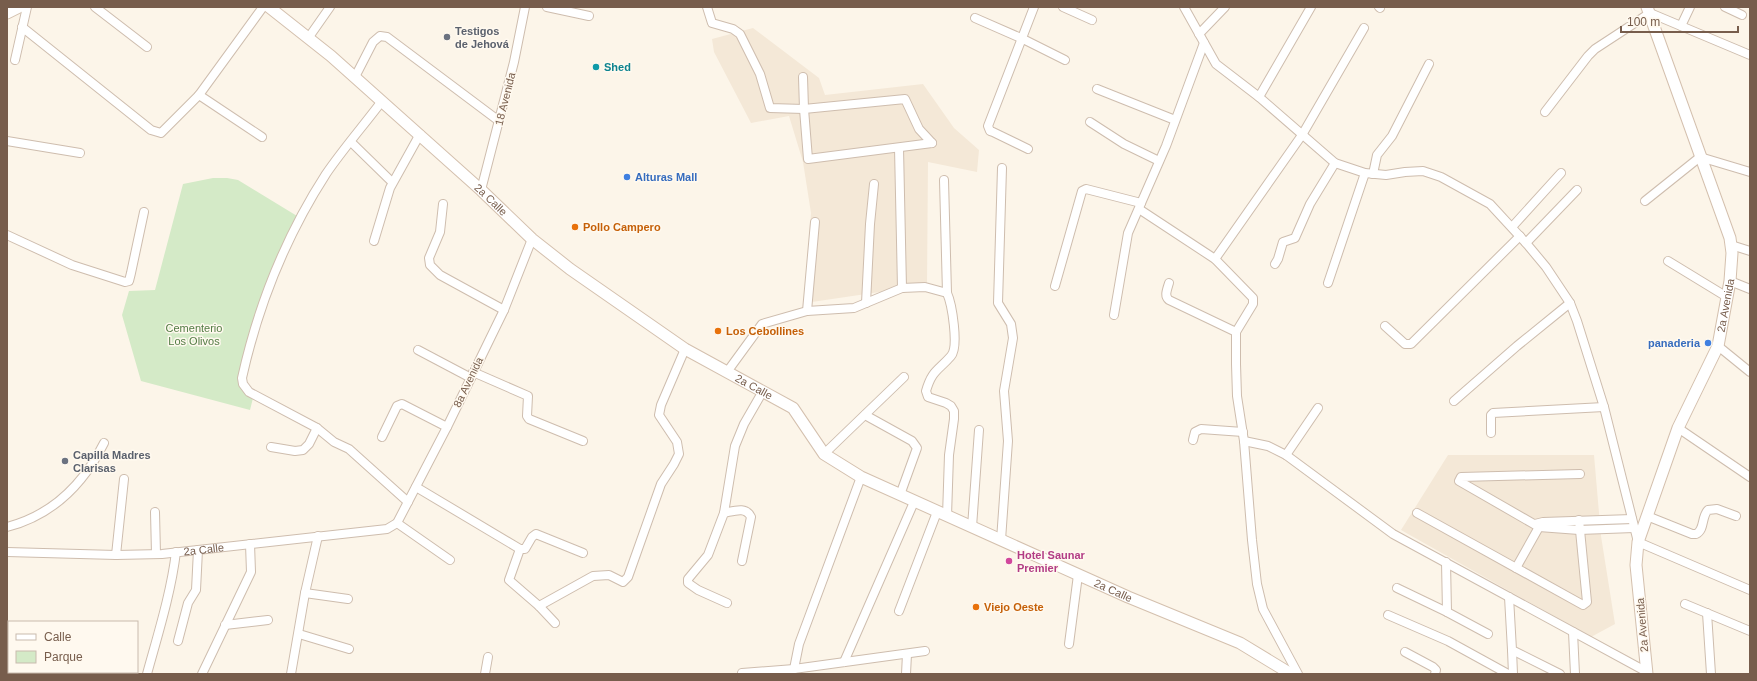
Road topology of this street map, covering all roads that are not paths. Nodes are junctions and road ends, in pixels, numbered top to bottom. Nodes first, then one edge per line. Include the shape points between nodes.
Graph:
1 (19, 7) edge
2 (26, 7) edge
3 (95, 7) edge
4 (263, 7) edge
5 (269, 7) edge
6 (330, 7) edge
7 (525, 7) edge
8 (546, 7) edge
9 (707, 7) edge
10 (1034, 7) edge
11 (1063, 7) edge
12 (1184, 7) edge
13 (1225, 7) edge
14 (1311, 7) edge
15 (1690, 7) edge
16 (1725, 7) edge
17 (1648, 10) edge
18 (7, 13) edge
19 (1742, 15) dead end
20 (589, 16) dead end
21 (975, 18) dead end
22 (1092, 20) dead end
23 (1681, 26) junction
24 (22, 27) junction
25 (1364, 28) dead end
26 (1199, 34) junction
27 (308, 38) junction
28 (1023, 39) junction
29 (1204, 43) junction
30 (147, 47) dead end
31 (1750, 55) edge
32 (15, 60) dead end
33 (1065, 60) dead end
34 (1430, 64) dead end
35 (355, 77) junction
36 (803, 77) dead end
37 (1097, 89) dead end
38 (199, 95) junction
39 (1259, 97) junction
40 (382, 101) junction
41 (804, 109) junction
42 (1545, 112) dead end
43 (1175, 120) junction
44 (499, 121) junction
45 (1090, 122) dead end
46 (420, 134) junction
47 (1302, 135) junction
48 (262, 137) dead end
49 (7, 141) edge
50 (351, 142) junction
51 (899, 148) junction
52 (1028, 149) dead end
53 (80, 153) dead end
54 (1700, 157) junction
55 (1159, 161) junction
56 (1335, 162) junction
57 (1002, 168) dead end
58 (1750, 172) edge
59 (1369, 173) junction
60 (1561, 173) dead end
61 (944, 180) dead end
62 (392, 182) junction
63 (874, 184) dead end
64 (481, 190) junction
65 (1577, 190) dead end
66 (1645, 201) dead end
67 (443, 204) dead end
68 (1140, 206) junction
69 (144, 212) dead end
70 (815, 222) dead end
71 (1512, 227) junction
72 (7, 236) edge
73 (1520, 236) junction
74 (532, 239) junction
75 (374, 241) dead end
76 (1526, 243) junction
77 (1731, 245) junction
78 (1750, 250) edge
79 (1215, 259) junction
80 (1668, 261) dead end
81 (1275, 264) dead end
82 (1730, 281) junction
83 (1328, 282) dead end
84 (1169, 283) dead end
85 (1055, 286) dead end
86 (902, 288) junction
87 (1750, 289) edge
88 (947, 293) junction
89 (1727, 297) junction
90 (866, 303) junction
91 (1570, 303) junction
92 (504, 310) junction
93 (807, 311) junction
94 (1114, 315) dead end
95 (1385, 326) dead end
96 (1236, 332) junction
97 (1718, 346) junction
98 (685, 349) junction
99 (418, 350) dead end
100 (727, 372) junction
101 (1750, 372) edge
102 (472, 375) junction
103 (904, 377) dead end
104 (763, 392) junction
105 (1454, 401) dead end
106 (1604, 407) junction
107 (1318, 408) dead end
108 (865, 415) junction
109 (447, 427) junction
110 (317, 428) junction
111 (1678, 428) junction
112 (980, 430) dead end
113 (1491, 433) dead end
114 (1243, 436) junction
115 (382, 438) dead end
116 (1193, 440) dead end
117 (583, 441) dead end
118 (104, 443) dead end
119 (271, 447) dead end
120 (824, 454) junction
121 (1286, 455) junction
122 (1580, 474) dead end
123 (861, 477) junction
124 (1750, 477) edge
125 (124, 479) dead end
126 (416, 487) junction
127 (900, 495) junction
128 (408, 502) junction
129 (914, 502) junction
130 (155, 512) dead end
131 (1417, 512) dead end
132 (724, 513) junction
133 (942, 514) junction
134 (1647, 516) junction
135 (1736, 516) dead end
136 (1632, 519) junction
137 (1579, 520) junction
138 (397, 523) junction
139 (1556, 525) junction
140 (1537, 526) junction
141 (7, 527) edge
142 (972, 527) junction
143 (1634, 528) junction
144 (1579, 530) junction
145 (318, 536) junction
146 (1001, 540) junction
147 (1638, 542) junction
148 (250, 544) junction
149 (520, 549) junction
150 (198, 550) junction
151 (7, 552) edge
152 (176, 552) junction
153 (582, 553) dead end
154 (156, 554) junction
155 (116, 555) junction
156 (450, 560) dead end
157 (742, 561) dead end
158 (1446, 562) junction
159 (1516, 568) junction
160 (1078, 575) junction
161 (1397, 588) dead end
162 (1750, 590) edge
163 (305, 593) junction
164 (1509, 597) junction
165 (348, 599) dead end
166 (727, 603) dead end
167 (1685, 604) dead end
168 (539, 606) junction
169 (899, 610) dead end
170 (1447, 612) junction
171 (1707, 613) junction
172 (1388, 615) dead end
173 (268, 620) dead end
174 (555, 623) dead end
175 (225, 624) junction
176 (1750, 631) edge
177 (1573, 632) junction
178 (299, 634) junction
179 (1488, 634) dead end
180 (178, 641) dead end
181 (1069, 644) dead end
182 (349, 650) dead end
183 (1512, 650) junction
184 (925, 651) dead end
185 (1405, 652) dead end
186 (907, 654) junction
187 (488, 657) dead end
188 (844, 662) junction
189 (794, 669) junction
190 (773, 672) edge
191 (742, 673) edge
192 (1647, 673) edge
193 (147, 674) edge
194 (202, 674) edge
195 (291, 674) edge
196 (485, 674) edge
197 (906, 674) edge
198 (1291, 674) edge
199 (1298, 674) edge
200 (1435, 674) edge
201 (1508, 674) edge
202 (1513, 674) edge
203 (1560, 674) edge
204 (1575, 674) edge
205 (1711, 674) edge

1 - 18 main road
2 - 24 street
3 - 30 street
4 - 38 street
5 - 27 main road, 2a Calle
6 - 27 street
7 - 44 street, 18 Avenida
8 - 20 street
9 - 41 street via 712,23 733,29 740,34 760,74 768,106
10 - 28 street
11 - 22 street
12 - 26 street
13 - 26 street
14 - 39 street
15 - 23 street
16 - 19 street
17 - 23 street
17 - 42 street via 1595,48
17 - 54 main road, 2a Avenida
21 - 28 street
23 - 31 street
24 - 32 street
24 - 38 street via 151,130 161,133
25 - 47 street
26 - 29 street
27 - 35 main road, 2a Calle
28 - 33 street
28 - 52 street via 988,126 990,131
29 - 39 street via 1216,64
29 - 43 street
34 - 59 street via 1392,136 1377,154
35 - 40 main road, 2a Calle
35 - 44 street via 373,42 380,36 386,36
36 - 41 street
37 - 43 street
38 - 48 street
39 - 47 street
40 - 46 main road, 2a Calle
40 - 50 street
41 - 51 street via 808,159
41 - 51 street via 906,99 919,129 932,143
43 - 55 street
44 - 64 street, 18 Avenida
45 - 55 street via 1124,144
46 - 62 street
46 - 64 main road, 2a Calle
47 - 56 street
47 - 79 street
49 - 53 street
50 - 62 street
50 - 110 street via 310,200 266,293 242,378 249,392
51 - 86 street
54 - 58 street
54 - 66 street
54 - 77 main road, 2a Avenida
55 - 68 street
56 - 59 street
56 - 81 street via 1310,204 1295,238 1283,242
57 - 146 street via 998,303 1009,321 1013,338 1004,391 1008,441
59 - 71 street via 1386,175 1423,171 1441,177 1490,204
59 - 83 street
60 - 71 street
61 - 88 street
62 - 75 street
63 - 90 street
64 - 74 main road, 2a Calle
65 - 76 street
67 - 92 street via 440,232 429,258 430,266 440,275
68 - 79 street
68 - 85 street via 1090,190 1082,191
68 - 94 street via 1128,233
69 - 72 street via 129,281 125,282 72,265
70 - 93 street
71 - 73 street
73 - 76 street
73 - 95 street via 1411,344 1405,344
74 - 92 street, 8a Avenida
74 - 98 main road, 2a Calle via 590,284
76 - 91 street
77 - 78 street
77 - 82 main road, 2a Avenida
79 - 96 street via 1253,298 1253,304
80 - 89 street
82 - 87 street
82 - 89 main road, 2a Avenida
84 - 96 street via 1166,298
86 - 88 street via 925,287
86 - 90 street
88 - 133 street via 955,349 952,356 932,374 926,391 928,397 946,403 954,411
89 - 97 main road, 2a Avenida
90 - 93 street via 854,308
91 - 105 street
91 - 106 street
92 - 102 street, 8a Avenida
93 - 100 street via 762,324
96 - 114 street via 1237,396
97 - 101 street
97 - 111 main road, 2a Avenida
98 - 100 main road, 2a Calle
98 - 168 street via 659,415 677,442 679,454 661,484 628,577 623,582 609,575 593,576
99 - 102 street
100 - 104 main road, 2a Calle
102 - 109 street, 8a Avenida
102 - 117 street via 528,396 529,419
103 - 108 street
104 - 120 main road, 2a Calle via 794,408
104 - 132 street via 744,424 735,446
106 - 113 street via 1493,413
106 - 136 street
107 - 121 street
108 - 120 street
108 - 127 street via 912,441 917,448
109 - 115 street via 402,404 395,408
109 - 126 street, 8a Avenida
110 - 119 street via 303,450
110 - 128 street via 334,442 349,449
111 - 124 street
111 - 134 main road, 2a Avenida
112 - 142 street
114 - 116 street via 1201,429 1195,432
114 - 121 street
114 - 199 street via 1257,584 1263,609
118 - 141 street via 98,457 68,494 26,522
120 - 123 main road, 2a Calle
121 - 158 street via 1393,534
122 - 140 street via 1461,477 1460,481
123 - 127 main road, 2a Calle
123 - 189 street via 799,644
125 - 155 street
126 - 128 street, 8a Avenida
126 - 149 street
127 - 129 main road, 2a Calle
128 - 138 street, 8a Avenida
129 - 133 main road, 2a Calle
129 - 188 street
130 - 154 street
131 - 159 street
132 - 157 street via 742,510 750,514
132 - 166 street via 708,555 688,579 688,583
133 - 142 main road, 2a Calle
133 - 169 street
134 - 135 street via 1692,534 1701,529 1708,510 1717,509
134 - 147 main road, 2a Avenida
136 - 137 street
136 - 143 street
137 - 139 street
137 - 144 street
138 - 145 street, 2a Calle via 387,528
138 - 156 street
139 - 140 street
139 - 144 street
140 - 159 street
142 - 146 main road, 2a Calle
143 - 144 street
143 - 147 street
144 - 159 street via 1585,604
145 - 148 street, 2a Calle
145 - 163 street
146 - 160 main road, 2a Calle
147 - 162 street
147 - 192 main road, 2a Avenida via 1636,565
148 - 150 street, 2a Calle
148 - 175 street via 250,572
149 - 153 street via 525,548 536,534
149 - 168 street via 509,580
150 - 152 street, 2a Calle
150 - 180 street via 196,590 188,603
151 - 155 street, 2a Calle
152 - 154 street, 2a Calle
152 - 193 street via 172,582
154 - 155 street, 2a Calle
158 - 164 street
158 - 170 street
160 - 181 street
160 - 198 main road, 2a Calle via 1240,643
161 - 170 street
163 - 165 street
163 - 178 street
164 - 177 street
164 - 183 street
167 - 171 street
168 - 174 street
170 - 179 street
171 - 176 street
171 - 205 street
172 - 201 street via 1448,640
173 - 175 street
175 - 194 street
177 - 192 street
177 - 204 street
178 - 182 street
178 - 195 street
183 - 202 street
183 - 203 street
184 - 186 street
185 - 200 street via 1433,667 1436,670
186 - 188 street
186 - 197 street
187 - 196 street
188 - 189 street
189 - 190 street
190 - 191 street

